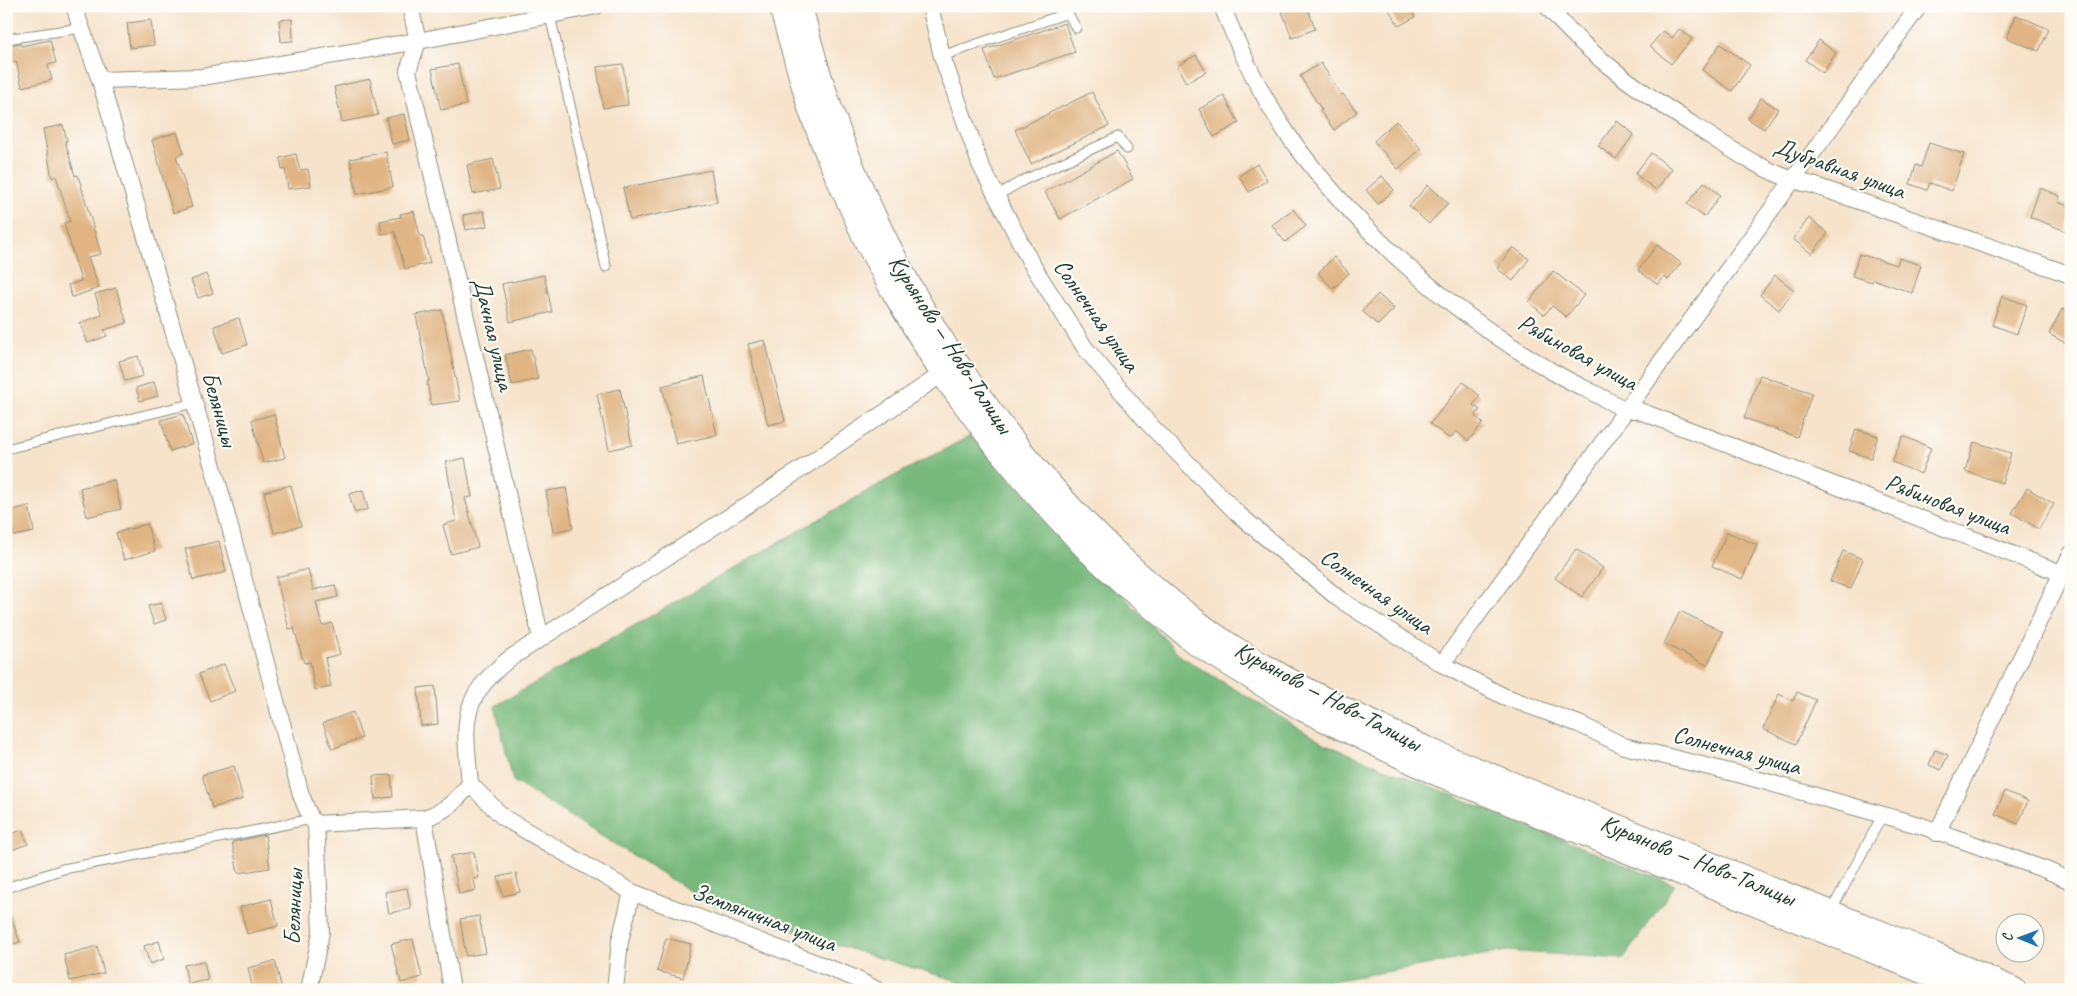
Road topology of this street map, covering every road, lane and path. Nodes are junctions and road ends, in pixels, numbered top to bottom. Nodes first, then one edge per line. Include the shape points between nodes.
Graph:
1 (75, 6) edge
2 (410, 6) edge
3 (596, 6) edge
4 (781, 6) edge
5 (800, 6) edge
6 (930, 6) edge
7 (1222, 6) edge
8 (1548, 6) edge
9 (1919, 6) edge
10 (550, 15) junction
11 (81, 28) junction
12 (1076, 28) dead end
13 (6, 39) edge
14 (418, 41) junction
15 (942, 56) junction
16 (100, 80) junction
17 (1127, 150) dead end
18 (1793, 181) junction
19 (996, 196) junction
20 (606, 267) dead end
21 (2071, 275) edge
22 (950, 368) junction
23 (194, 403) junction
24 (1625, 410) junction
25 (6, 449) edge
26 (2071, 554) edge
27 (2066, 575) edge
28 (541, 638) junction
29 (1442, 664) junction
30 (470, 784) junction
31 (1882, 816) junction
32 (424, 818) junction
33 (314, 822) junction
34 (1937, 833) junction
35 (2071, 881) edge
36 (6, 888) edge
37 (632, 892) junction
38 (1830, 913) junction
39 (309, 990) edge
40 (452, 990) edge
41 (615, 990) edge
42 (878, 990) edge
43 (1969, 990) edge
44 (2014, 990) edge

1 - 11 street, Беляницы
2 - 14 street
3 - 10 street
4 - 22 main road, Курьяново — Ново-Талицы via 811,111 843,190 891,287
5 - 22 main road, Курьяново — Ново-Талицы via 829,106 860,187
6 - 15 street, Солнечная улица
7 - 24 street, Рябиновая улица via 1259,87 1298,149 1390,253 1489,330 1549,369
8 - 18 street, Дубравная улица via 1592,52 1637,87 1734,150
9 - 18 street
10 - 14 street
10 - 20 lane
11 - 13 lane
11 - 16 street, Беляницы
12 - 15 lane via 1068,13
14 - 16 street via 202,77
14 - 28 street, Дачная улица via 408,71
15 - 19 street, Солнечная улица via 980,164
16 - 23 street, Беляницы
17 - 19 lane via 1118,137
18 - 21 street, Дубравная улица via 1813,185
18 - 24 street
19 - 29 street, Солнечная улица via 1031,263 1085,348 1149,424 1238,514 1339,599
22 - 28 street via 755,500
22 - 38 main road, Курьяново — Ново-Талицы via 1100,539 1140,576 1240,651 1304,690 1372,725
22 - 43 main road, Курьяново — Ново-Талицы via 1003,454 1096,558 1196,643 1301,708 1436,773
23 - 25 lane
23 - 33 street, Беляницы via 301,795
24 - 27 street, Рябиновая улица via 1637,410
24 - 29 street
26 - 27 street
27 - 34 street
28 - 30 street via 488,676 469,708 465,746
29 - 31 street, Солнечная улица via 1503,696 1579,724 1624,746 1742,775
30 - 32 street via 456,801 439,813
30 - 37 street, Земляничная улица via 504,818
31 - 34 street, Солнечная улица
31 - 38 lane
32 - 33 street
32 - 40 street
33 - 36 lane via 64,868
33 - 39 street, Беляницы via 321,932
34 - 35 street, Солнечная улица
37 - 41 street via 620,941
37 - 42 street, Земляничная улица
38 - 44 main road, Курьяново — Ново-Талицы

